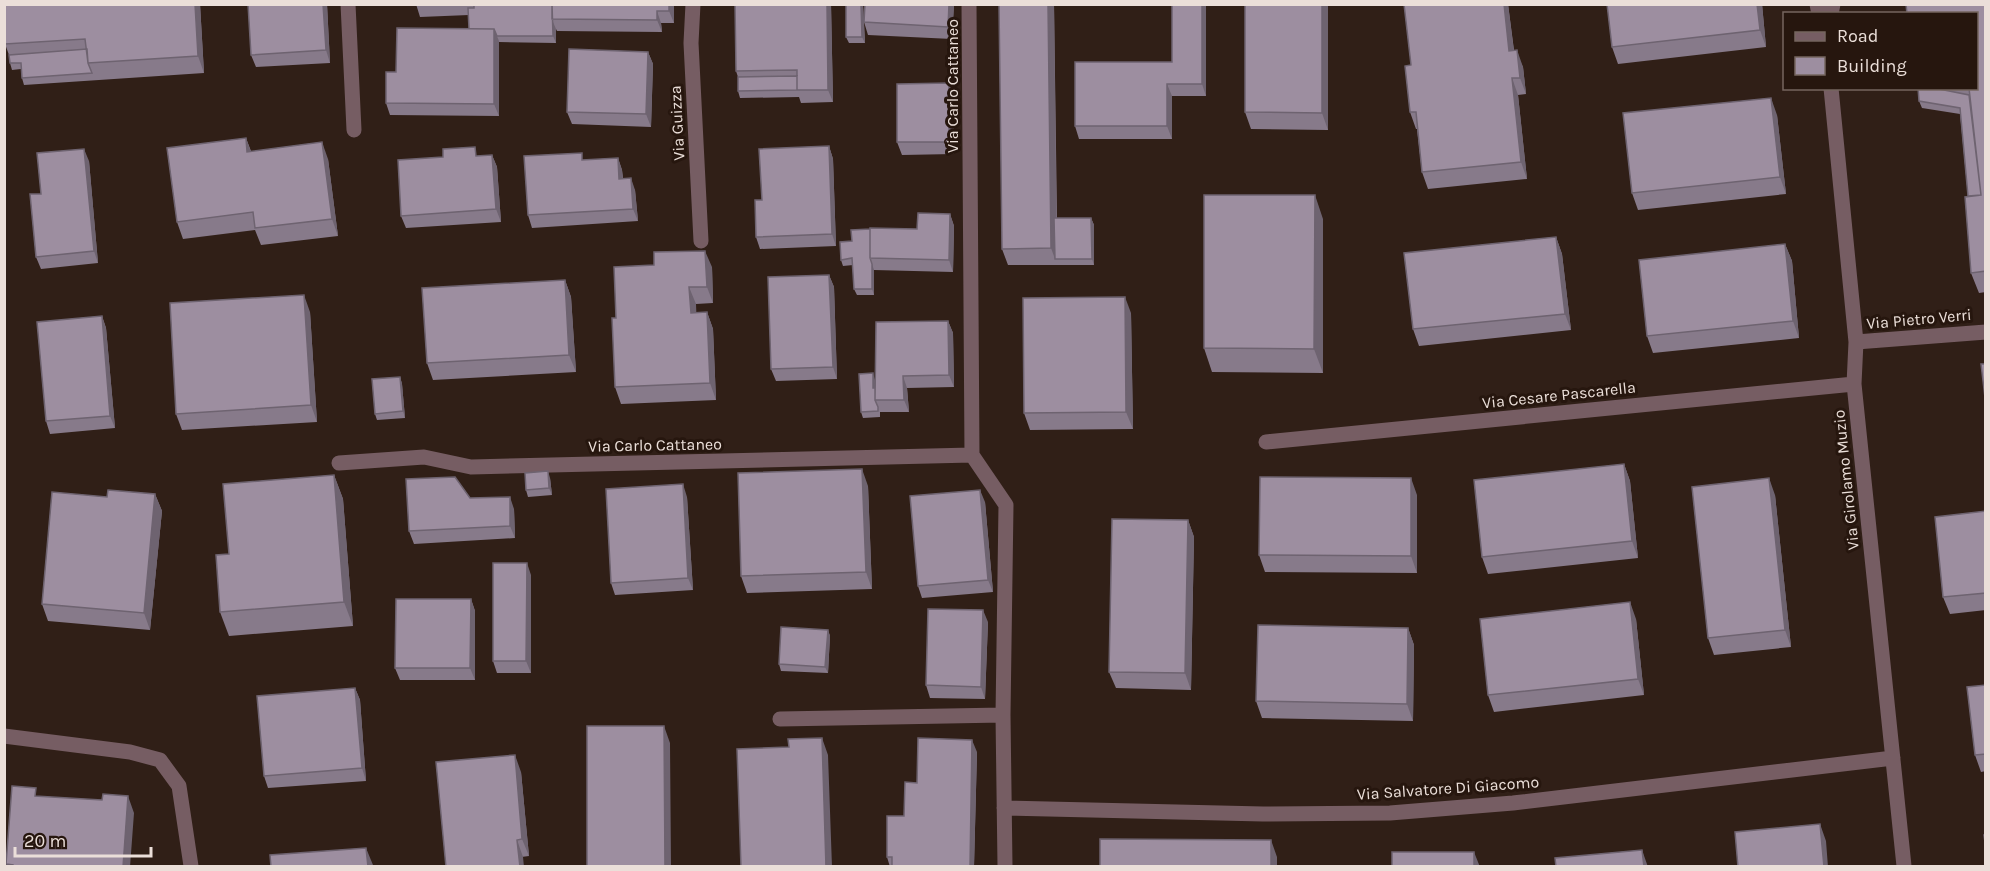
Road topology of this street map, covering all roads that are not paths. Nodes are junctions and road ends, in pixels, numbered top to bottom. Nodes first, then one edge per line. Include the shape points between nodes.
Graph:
1 (348, 4) edge
2 (693, 4) edge
3 (969, 4) edge
4 (1831, 90) edge
5 (354, 130) dead end
6 (701, 241) dead end
7 (1986, 332) edge
8 (1856, 342) junction
9 (1854, 384) junction
10 (1266, 442) dead end
11 (972, 455) junction
12 (339, 463) dead end
13 (1003, 715) junction
14 (780, 719) dead end
15 (4, 736) edge
16 (1893, 758) junction
17 (1004, 808) junction
18 (191, 867) edge
19 (1005, 867) edge
20 (1904, 867) edge

1 - 5 street
2 - 6 street, Via Guizza via 691,43
3 - 11 street, Via Carlo Cattaneo
4 - 8 street, Via Girolamo Muzio
7 - 8 street, Via Pietro Verri
8 - 9 street, Via Girolamo Muzio
9 - 10 street, Via Cesare Pascarella
9 - 16 street, Via Girolamo Muzio
11 - 12 street, Via Carlo Cattaneo via 471,467 424,457
11 - 13 street via 1006,505
13 - 14 street
13 - 17 street
15 - 18 street via 130,752 160,760 179,786
16 - 17 street, Via Salvatore Di Giacomo via 1512,803 1390,813
16 - 20 street, Via Girolamo Muzio
17 - 19 street

